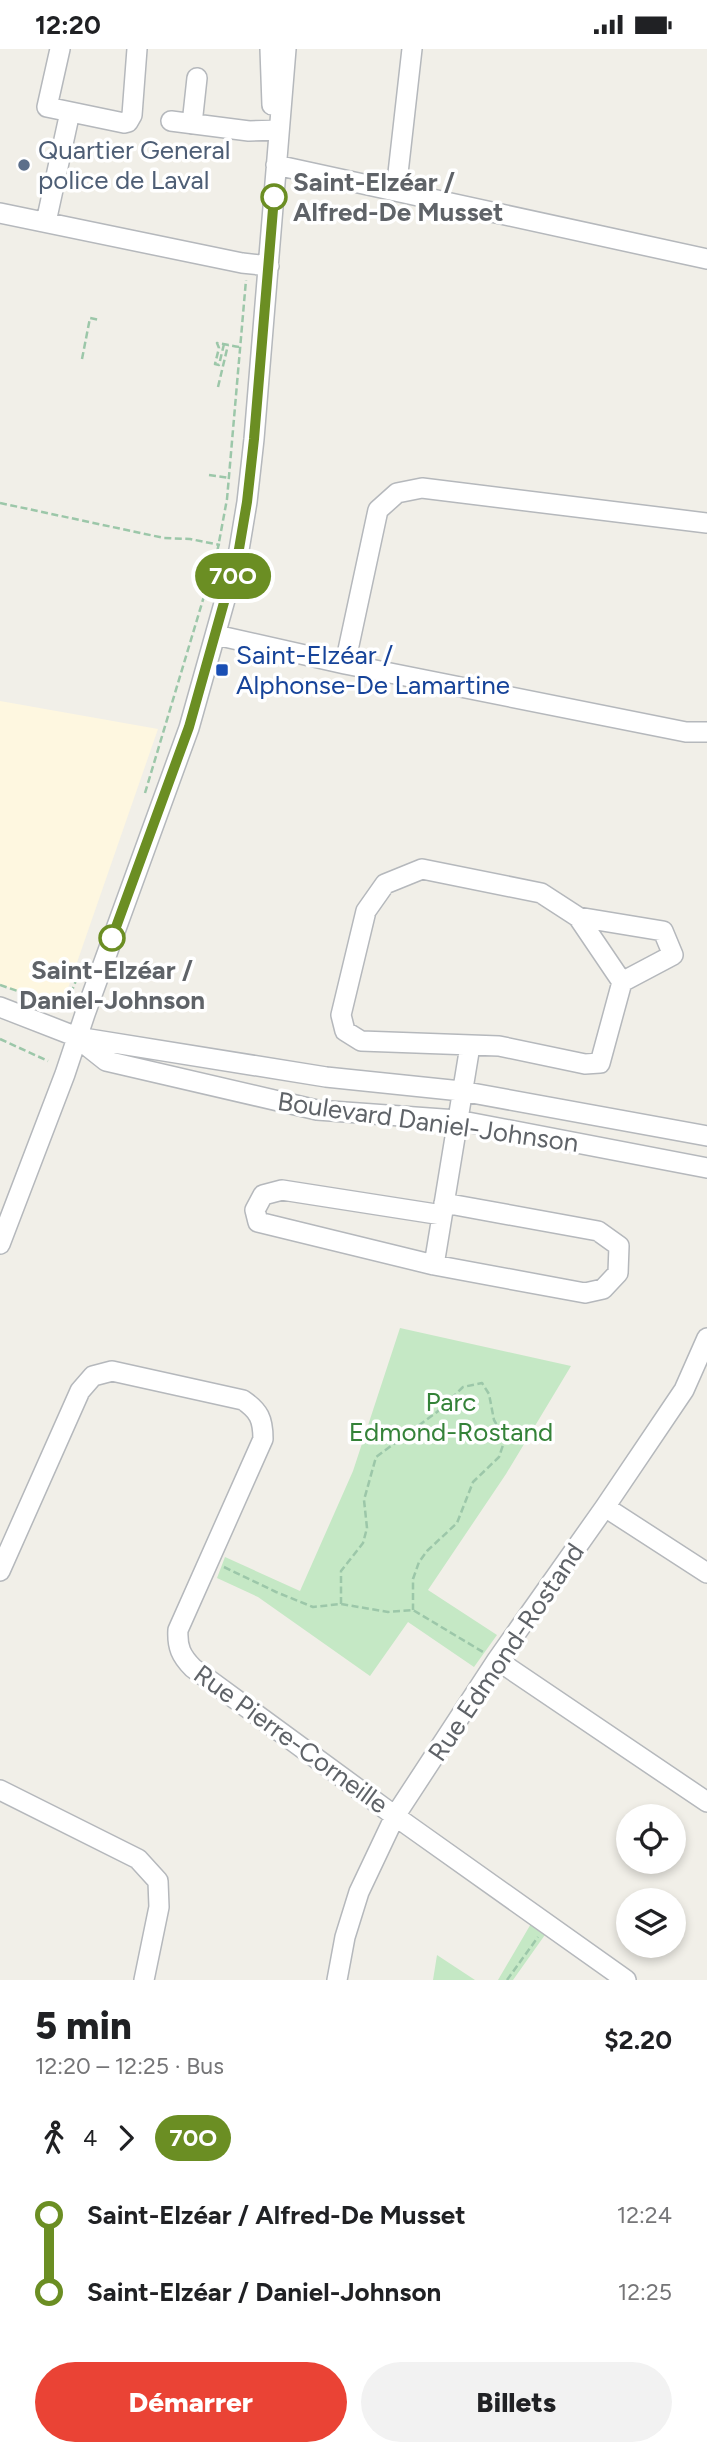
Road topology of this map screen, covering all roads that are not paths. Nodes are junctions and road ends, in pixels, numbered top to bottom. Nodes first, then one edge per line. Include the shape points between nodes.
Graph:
1 (60, 49) edge
2 (137, 49) edge
3 (270, 49) edge
4 (286, 49) edge
5 (412, 49) edge
6 (197, 78) dead end
7 (70, 112) junction
8 (170, 121) dead end
9 (192, 124) junction
10 (276, 130) junction
11 (276, 165) junction
12 (396, 191) junction
13 (0, 213) edge
14 (46, 222) junction
15 (707, 259) edge
16 (269, 266) junction
17 (707, 523) edge
18 (216, 635) junction
19 (345, 664) junction
20 (707, 732) edge
21 (578, 917) junction
22 (622, 982) junction
23 (0, 1007) edge
24 (77, 1037) junction
25 (470, 1046) junction
26 (461, 1091) junction
27 (457, 1120) junction
28 (707, 1136) edge
29 (707, 1168) edge
30 (443, 1209) junction
31 (0, 1244) edge
32 (434, 1265) junction
33 (707, 1338) edge
34 (605, 1507) junction
35 (0, 1571) edge
36 (707, 1573) edge
37 (497, 1660) junction
38 (0, 1790) edge
39 (707, 1802) edge
40 (396, 1816) junction
41 (144, 1980) edge
42 (337, 1980) edge
43 (626, 1980) edge

1 - 7 street via 47,107
2 - 7 street via 128,122
3 - 10 street
4 - 10 street
5 - 12 street
6 - 9 street
7 - 14 street
8 - 9 street
9 - 10 street
10 - 11 street
11 - 12 street
11 - 16 street
12 - 15 street
13 - 14 street
14 - 16 street
16 - 18 street via 247,502
17 - 19 street via 422,488 397,493 378,510
18 - 19 street
18 - 24 street via 178,760
19 - 20 street via 686,732
21 - 22 street
21 - 22 street via 663,931 674,955
21 - 25 street via 541,893 422,869 385,884 366,911 341,1015 345,1031 361,1041
22 - 25 street via 600,1063 584,1064 499,1046
23 - 24 street, Boulevard Daniel-Johnson
24 - 26 street, Boulevard Daniel-Johnson via 326,1077
24 - 27 street, Boulevard Daniel-Johnson via 106,1061 317,1110
24 - 31 street
25 - 26 street
26 - 27 street
26 - 28 street, Boulevard Daniel-Johnson
27 - 29 street, Boulevard Daniel-Johnson
27 - 30 street
30 - 32 street
30 - 32 street via 282,1190 264,1195 255,1210 258,1222
30 - 32 street via 598,1231 619,1247 618,1273 603,1289 585,1293
33 - 34 street, Rue Edmond-Rostand via 684,1391
34 - 36 street
34 - 37 street, Rue Edmond-Rostand
35 - 40 street, Rue Pierre-Corneille via 80,1391 93,1376 111,1371 243,1400 256,1409 263,1423 263,1439 178,1630 177,1645 193,1668
37 - 39 street
37 - 40 street, Rue Edmond-Rostand
38 - 41 street via 138,1859 158,1881 159,1907
40 - 42 street, Rue Edmond-Rostand via 359,1892
40 - 43 street, Rue Pierre-Corneille

